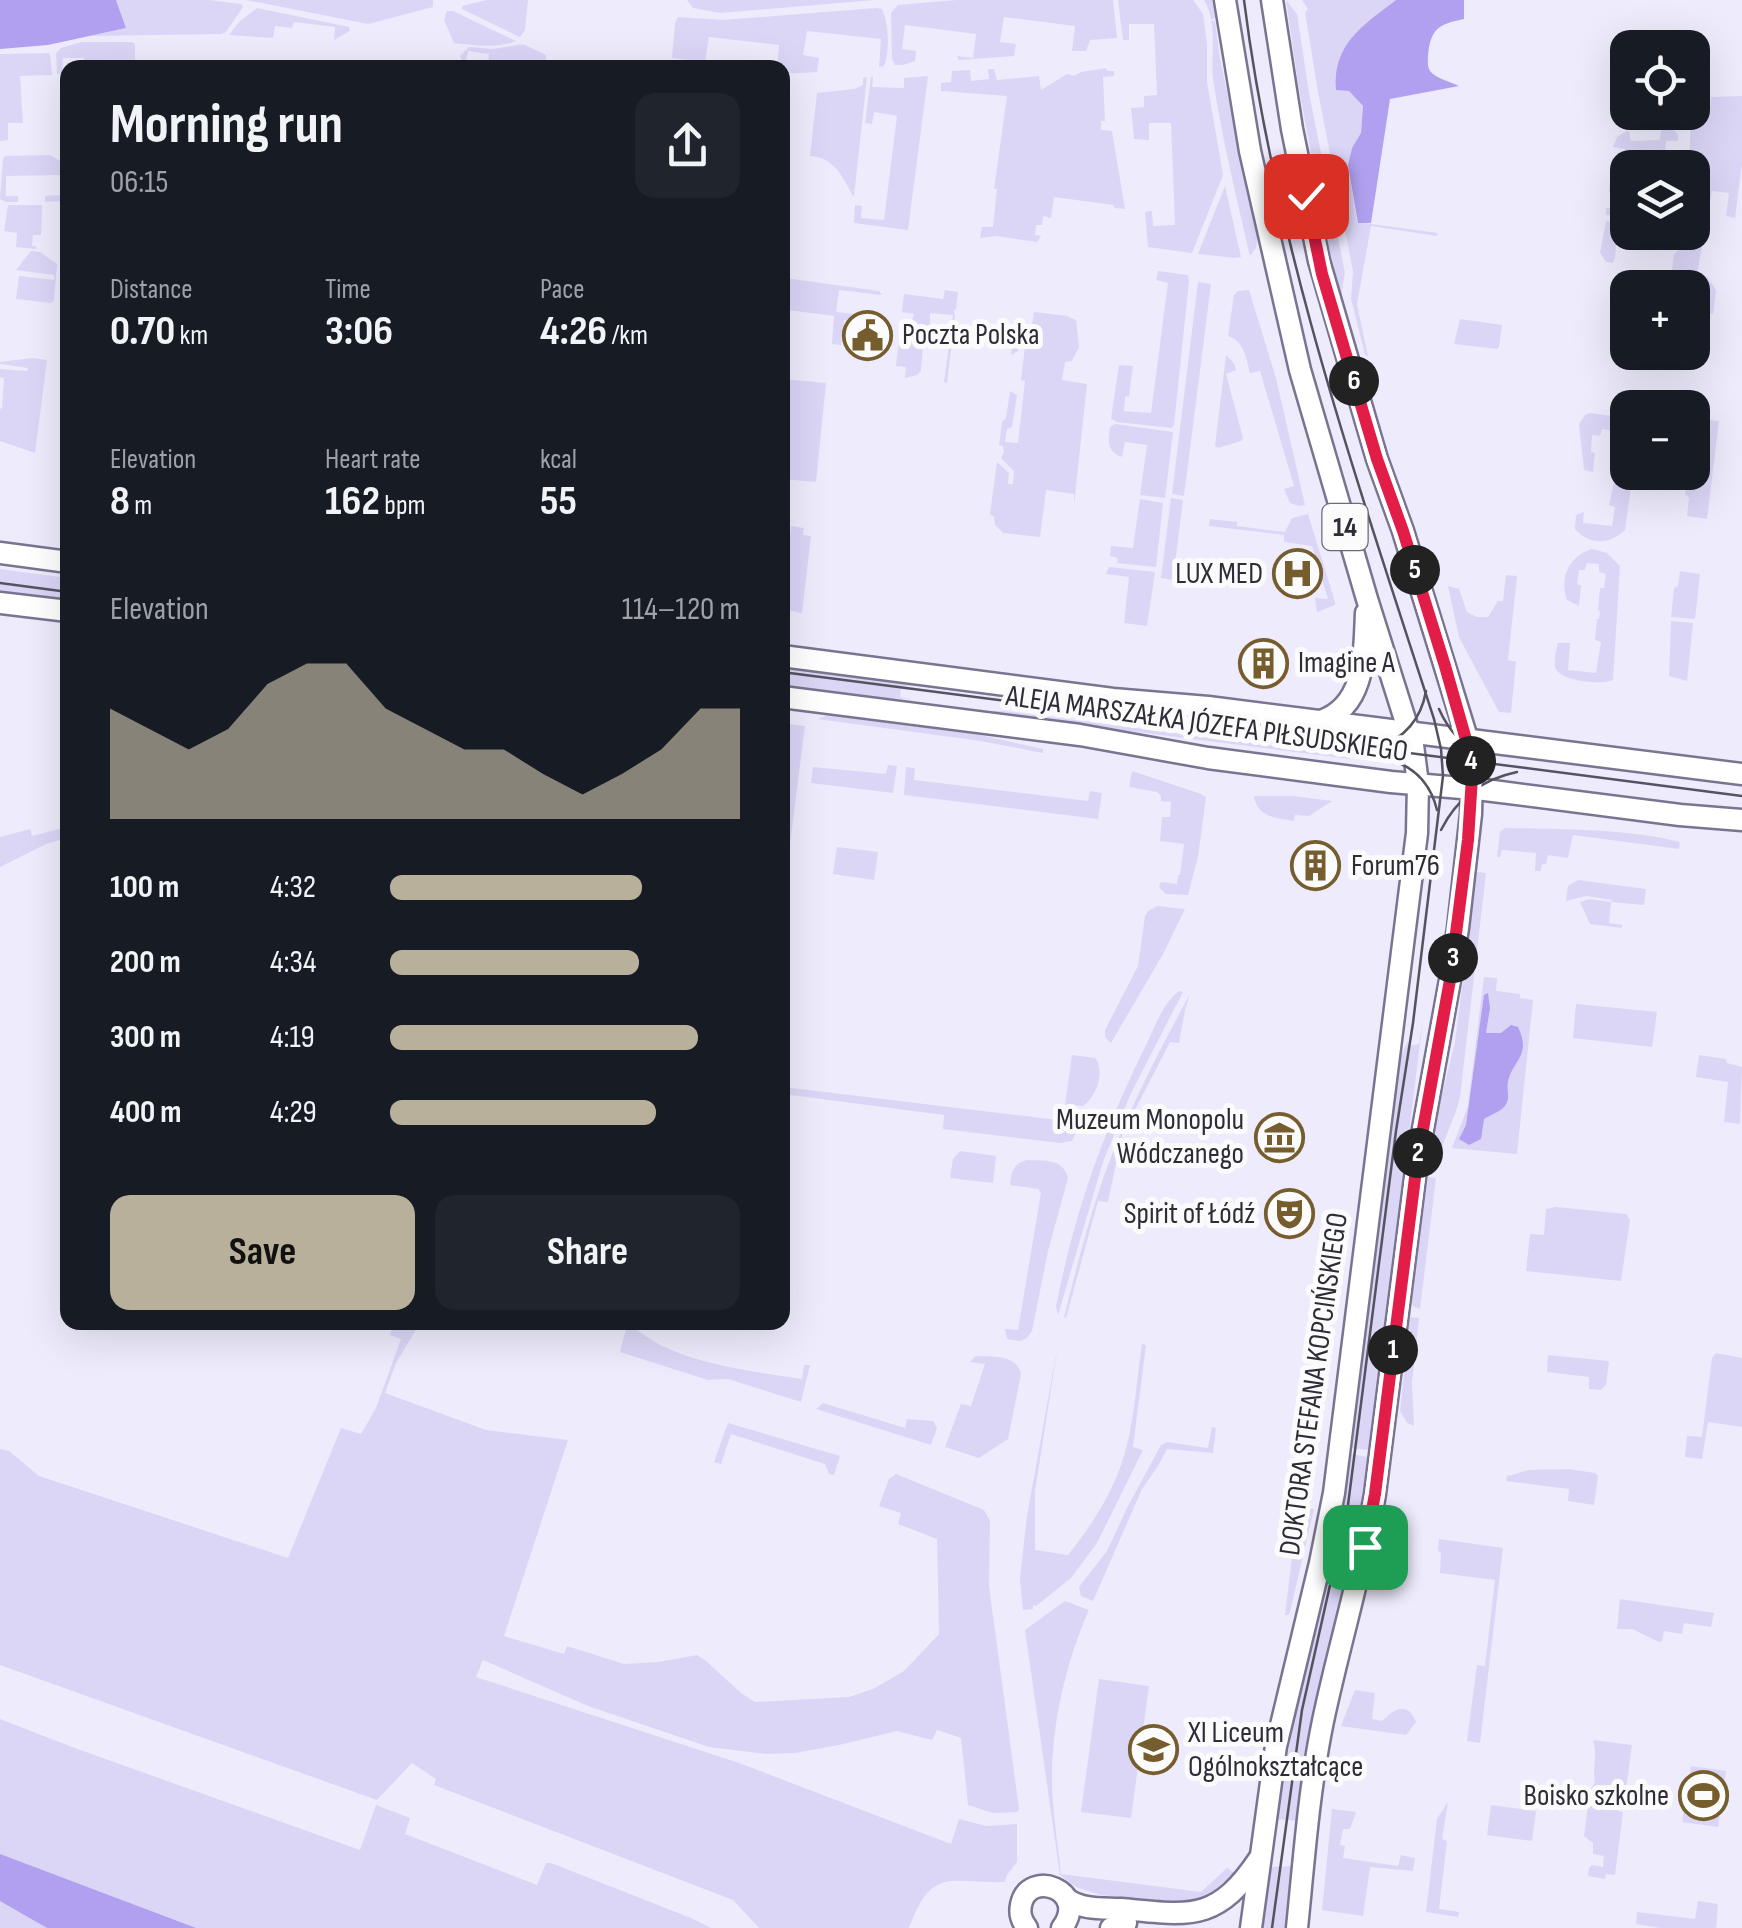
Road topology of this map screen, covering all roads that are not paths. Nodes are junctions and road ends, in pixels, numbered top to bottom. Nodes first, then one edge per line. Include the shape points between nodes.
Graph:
1 (1225, 0) edge
2 (1272, 0) edge
3 (0, 553) edge
4 (60, 561) edge
5 (1367, 599) junction
6 (0, 602) edge
7 (60, 611) edge
8 (790, 657) edge
9 (790, 698) edge
10 (1319, 722) junction
11 (1410, 733) junction
12 (1466, 738) junction
13 (1742, 774) edge
14 (1418, 784) junction
15 (1472, 789) junction
16 (1742, 820) edge
17 (1260, 1857) junction
18 (1067, 1899) junction
19 (1119, 1925) edge
20 (1064, 1926) edge
21 (1028, 1928) edge
22 (1173, 1928) edge
23 (1251, 1928) edge
24 (1296, 1928) edge

1 - 5 main road, 14 via 1257,186 1300,370
2 - 12 main road, 14 via 1322,274
3 - 4 main road
5 - 10 main road via 1355,689 1342,711
5 - 11 main road, 14
6 - 7 main road
8 - 10 main road, ALEJA MARSZAŁKA JÓZEFA PIŁSUDSKIEGO
9 - 14 main road, ALEJA MARSZAŁKA JÓZEFA PIŁSUDSKIEGO
10 - 11 main road, ALEJA MARSZAŁKA JÓZEFA PIŁSUDSKIEGO
11 - 12 main road, ALEJA MARSZAŁKA JÓZEFA PIŁSUDSKIEGO
11 - 14 main road, 14
12 - 13 main road, ALEJA MARSZAŁKA JÓZEFA PIŁSUDSKIEGO
12 - 15 main road, 14
14 - 15 main road, ALEJA MARSZAŁKA JÓZEFA PIŁSUDSKIEGO
14 - 17 main road, DOKTORA STEFANA KOPCIŃSKIEGO / 14 via 1334,1493 1281,1722
15 - 16 main road, ALEJA MARSZAŁKA JÓZEFA PIŁSUDSKIEGO
15 - 24 main road, 14 via 1375,1494 1323,1723
17 - 18 main road via 1228,1895 1190,1914 1082,1906
17 - 23 main road, DOKTORA STEFANA KOPCIŃSKIEGO / 14
18 - 20 main road
18 - 21 main road via 1052,1887 1028,1892 1020,1909
19 - 20 main road via 1080,1919
19 - 22 main road

